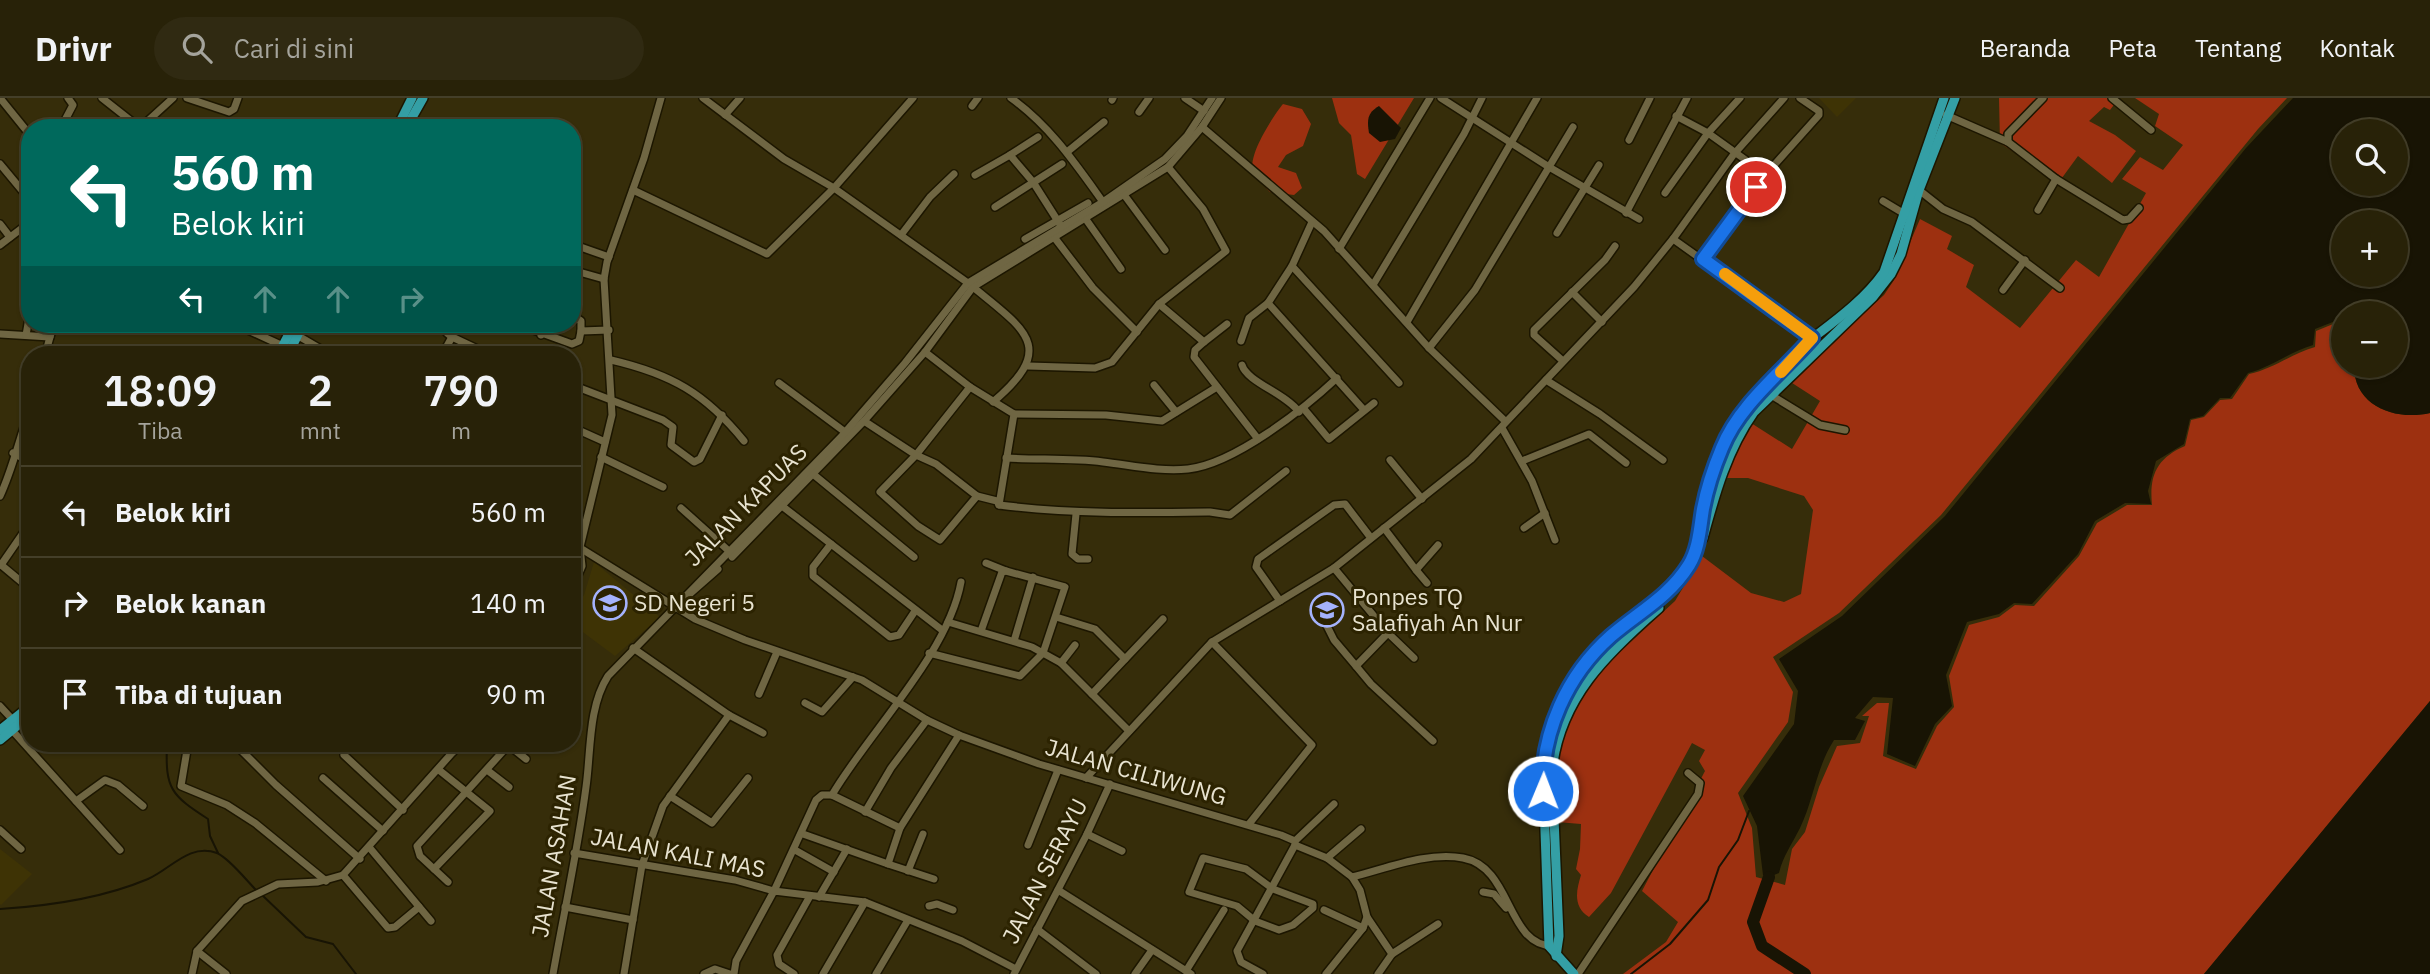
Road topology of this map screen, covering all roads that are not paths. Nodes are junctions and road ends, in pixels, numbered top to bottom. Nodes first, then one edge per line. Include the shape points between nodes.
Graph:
1 (0, 98) edge
2 (68, 98) edge
3 (102, 98) edge
4 (173, 98) edge
5 (187, 98) edge
6 (238, 98) edge
7 (412, 98) edge
8 (423, 98) edge
9 (661, 98) edge
10 (703, 98) edge
11 (740, 98) edge
12 (913, 98) edge
13 (978, 98) edge
14 (1011, 98) edge
15 (1149, 98) edge
16 (1185, 98) edge
17 (1212, 98) edge
18 (1221, 98) edge
19 (1430, 98) edge
20 (1441, 98) edge
21 (1482, 98) edge
22 (1537, 98) edge
23 (1650, 98) edge
24 (1740, 98) edge
25 (1784, 98) edge
26 (1800, 98) edge
27 (1944, 98) edge
28 (1955, 98) edge
29 (2043, 98) edge
30 (2112, 98) edge
31 (1684, 99) edge
32 (972, 106) dead end
33 (1204, 111) junction
34 (1139, 112) dead end
35 (725, 115) junction
36 (1946, 115) junction
37 (1676, 116) junction
38 (1469, 118) junction
39 (66, 119) edge
40 (129, 119) edge
41 (150, 119) edge
42 (402, 119) edge
43 (412, 119) edge
44 (1104, 122) dead end
45 (21, 124) edge
46 (1202, 127) junction
47 (1573, 127) dead end
48 (2151, 130) dead end
49 (1708, 133) junction
50 (1038, 137) dead end
51 (1629, 140) dead end
52 (2008, 142) junction
53 (1510, 143) junction
54 (1067, 152) junction
55 (1010, 155) junction
56 (1734, 155) junction
57 (0, 164) edge
58 (1062, 164) dead end
59 (1599, 165) dead end
60 (1168, 167) junction
61 (1549, 167) junction
62 (1768, 172) junction
63 (954, 174) dead end
64 (975, 175) dead end
65 (2056, 179) junction
66 (1033, 182) junction
67 (834, 188) junction
68 (21, 189) edge
69 (1585, 189) junction
70 (633, 190) junction
71 (1919, 190) junction
72 (1665, 193) dead end
73 (1125, 196) junction
74 (1883, 201) dead end
75 (1103, 202) junction
76 (1088, 203) dead end
77 (995, 208) dead end
78 (2139, 208) dead end
79 (2038, 210) dead end
80 (1626, 213) junction
81 (1903, 213) junction
82 (1085, 219) junction
83 (1639, 219) dead end
84 (1312, 222) junction
85 (0, 224) edge
86 (1059, 224) junction
87 (21, 229) edge
88 (1557, 233) dead end
89 (901, 234) junction
90 (10, 237) junction
91 (1054, 237) junction
92 (1026, 239) dead end
93 (1670, 242) junction
94 (0, 245) edge
95 (1615, 246) dead end
96 (581, 247) edge
97 (1339, 249) junction
98 (1165, 250) dead end
99 (609, 257) junction
100 (1703, 259) junction
101 (2025, 260) junction
102 (1292, 266) junction
103 (1121, 269) dead end
104 (581, 273) edge
105 (604, 279) junction
106 (971, 285) junction
107 (1373, 285) junction
108 (2060, 288) dead end
109 (2003, 290) dead end
110 (1572, 292) junction
111 (1268, 303) junction
112 (1159, 304) junction
113 (1853, 310) junction
114 (581, 321) edge
115 (1407, 321) junction
116 (1602, 322) junction
117 (1227, 324) dead end
118 (609, 330) junction
119 (581, 331) joint
120 (1137, 332) junction
121 (51, 333) edge
122 (255, 333) edge
123 (292, 333) edge
124 (298, 333) edge
125 (447, 333) edge
126 (537, 333) edge
127 (581, 333) edge
128 (0, 334) edge
129 (26, 335) joint
130 (541, 335) joint
131 (50, 337) junction
132 (452, 337) junction
133 (1812, 338) junction
134 (1241, 341) dead end
135 (1204, 342) junction
136 (48, 346) edge
137 (283, 346) joint
138 (318, 346) edge
139 (447, 346) edge
140 (472, 346) edge
141 (1429, 348) junction
142 (925, 352) junction
143 (611, 360) junction
144 (1563, 361) junction
145 (1241, 365) dead end
146 (908, 366) junction
147 (1028, 366) junction
148 (1337, 378) junction
149 (1546, 380) junction
150 (779, 383) dead end
151 (1399, 383) dead end
152 (1154, 385) dead end
153 (970, 387) junction
154 (1217, 387) junction
155 (581, 388) edge
156 (1771, 395) junction
157 (614, 399) junction
158 (993, 402) junction
159 (1374, 403) dead end
160 (1301, 410) junction
161 (1364, 410) junction
162 (1176, 412) junction
163 (1014, 414) junction
164 (722, 415) junction
165 (864, 421) junction
166 (1503, 424) junction
167 (1845, 430) dead end
168 (581, 431) edge
169 (845, 432) junction
170 (21, 433) edge
171 (1258, 439) junction
172 (744, 441) dead end
173 (605, 442) junction
174 (13, 453) junction
175 (916, 455) junction
176 (21, 457) edge
177 (601, 457) junction
178 (1006, 458) junction
179 (1390, 460) dead end
180 (1663, 460) dead end
181 (1522, 461) junction
182 (1626, 463) dead end
183 (1286, 471) dead end
184 (813, 474) junction
185 (663, 487) dead end
186 (0, 496) edge
187 (977, 496) junction
188 (1422, 499) junction
189 (999, 505) junction
190 (782, 506) junction
191 (681, 508) dead end
192 (1545, 513) junction
193 (1076, 514) junction
194 (581, 527) edge
195 (1384, 528) junction
196 (1524, 528) dead end
197 (1371, 538) junction
198 (1555, 540) dead end
199 (21, 541) edge
200 (831, 544) junction
201 (1438, 545) dead end
202 (581, 548) edge
203 (730, 552) junction
204 (914, 557) dead end
205 (1088, 559) dead end
206 (1694, 561) junction
207 (1, 564) edge
208 (986, 564) dead end
209 (1334, 568) junction
210 (1006, 570) junction
211 (1416, 570) junction
212 (1033, 577) junction
213 (21, 581) edge
214 (961, 582) dead end
215 (1427, 583) dead end
216 (1280, 601) junction
217 (675, 606) junction
218 (915, 611) junction
219 (1056, 617) junction
220 (1163, 619) dead end
221 (948, 622) junction
222 (1328, 626) dead end
223 (942, 630) junction
224 (981, 631) junction
225 (1388, 634) junction
226 (1014, 641) junction
227 (1212, 642) junction
228 (1075, 645) dead end
229 (633, 648) junction
230 (778, 652) junction
231 (929, 653) junction
232 (1043, 653) junction
233 (1414, 658) dead end
234 (1125, 659) junction
235 (1061, 663) junction
236 (1356, 666) junction
237 (853, 677) junction
238 (759, 694) dead end
239 (1092, 694) junction
240 (897, 701) junction
241 (805, 704) dead end
242 (0, 705) edge
243 (21, 715) edge
244 (729, 715) junction
245 (21, 720) edge
246 (926, 720) junction
247 (12, 724) junction
248 (0, 730) edge
249 (1129, 731) junction
250 (763, 733) dead end
251 (21, 735) edge
252 (959, 735) junction
253 (0, 740) edge
254 (1433, 741) dead end
255 (35, 752) edge
256 (187, 752) edge
257 (243, 752) edge
258 (453, 752) edge
259 (503, 752) edge
260 (516, 752) edge
261 (344, 755) dead end
262 (526, 759) dead end
263 (487, 769) junction
264 (439, 770) junction
265 (1058, 770) junction
266 (1688, 772) dead end
267 (323, 778) dead end
268 (748, 778) dead end
269 (1086, 778) junction
270 (1110, 784) junction
271 (509, 787) dead end
272 (468, 791) junction
273 (832, 795) junction
274 (670, 796) junction
275 (76, 801) junction
276 (1334, 804) dead end
277 (143, 806) dead end
278 (403, 810) junction
279 (865, 812) junction
280 (1249, 824) junction
281 (900, 828) junction
282 (1362, 829) dead end
283 (0, 830) edge
284 (383, 831) junction
285 (803, 834) junction
286 (923, 834) dead end
287 (1087, 834) junction
288 (1295, 843) junction
289 (1028, 845) dead end
290 (369, 848) junction
291 (21, 849) dead end
292 (847, 849) junction
293 (120, 850) dead end
294 (795, 850) junction
295 (1122, 851) dead end
296 (574, 853) junction
297 (1327, 858) junction
298 (360, 859) junction
299 (888, 864) junction
300 (642, 865) junction
301 (434, 869) junction
302 (908, 871) junction
303 (834, 872) junction
304 (343, 875) junction
305 (1352, 877) junction
306 (934, 878) dead end
307 (326, 881) junction
308 (448, 882) dead end
309 (1273, 889) junction
310 (774, 891) junction
311 (1058, 891) junction
312 (1483, 892) dead end
313 (810, 896) junction
314 (819, 897) junction
315 (865, 902) junction
316 (929, 906) dead end
317 (419, 907) junction
318 (565, 907) junction
319 (953, 910) dead end
320 (1224, 910) dead end
321 (1324, 910) dead end
322 (1367, 917) junction
323 (633, 919) junction
324 (1515, 919) junction
325 (908, 920) junction
326 (431, 921) dead end
327 (1255, 921) junction
328 (1438, 924) dead end
329 (1363, 928) junction
330 (1037, 929) junction
331 (1554, 946) junction
332 (1152, 950) junction
333 (197, 951) junction
334 (1392, 954) junction
335 (878, 971) edge
336 (1015, 972) edge
337 (1189, 973) edge
338 (192, 974) edge
339 (226, 974) edge
340 (553, 974) edge
341 (624, 974) edge
342 (704, 974) edge
343 (732, 974) edge
344 (794, 974) edge
345 (823, 974) edge
346 (888, 974) edge
347 (1096, 974) edge
348 (1135, 974) edge
349 (1263, 974) edge
350 (1326, 974) edge
351 (1378, 974) edge
352 (1576, 974) edge

1 - 45 street
2 - 39 street via 73,105
3 - 40 street
4 - 41 street
5 - 6 street via 229,112
7 - 42 main road
8 - 43 main road
9 - 70 street
10 - 35 street
11 - 35 street
12 - 67 street
13 - 32 street
14 - 54 street via 1041,121
15 - 34 street
16 - 33 street
17 - 33 street, JALAN KAPUAS
18 - 46 street, JALAN KAPUAS
19 - 97 street
20 - 38 street
21 - 38 street
22 - 53 street
23 - 51 street
24 - 49 street
25 - 56 street
26 - 62 street via 1819,111 1819,116
27 - 81 main road
28 - 36 main road
29 - 52 street via 2008,134
30 - 48 street
31 - 37 street
33 - 75 street, JALAN KAPUAS via 1165,159
35 - 67 street via 784,159
36 - 52 street
36 - 71 main road
37 - 49 street
37 - 80 street
38 - 53 street
38 - 107 street via 1464,134
44 - 54 street
46 - 60 street, JALAN KAPUAS
46 - 84 street
47 - 61 street
49 - 56 street
49 - 72 street
50 - 55 street
52 - 65 street
53 - 61 street
53 - 115 street
54 - 75 street
55 - 64 street
55 - 66 street
56 - 62 street
56 - 93 street
57 - 68 street
58 - 66 street
59 - 69 street
60 - 73 street, JALAN KAPUAS
60 - 112 street via 1203,209 1226,248
61 - 69 street
61 - 141 street via 1475,290
62 - 100 street
63 - 89 street
65 - 78 street via 2123,220
65 - 79 street
66 - 77 street
66 - 86 street
67 - 70 street via 767,254
67 - 89 street
69 - 80 street
69 - 88 street
70 - 99 street
71 - 101 street
71 - 113 main road via 1898,263 1872,297
73 - 82 street, JALAN KAPUAS
73 - 98 street
74 - 81 street
75 - 86 street, JALAN KAPUAS
76 - 86 street
80 - 83 street
81 - 113 main road via 1884,272
82 - 91 street, JALAN KAPUAS
82 - 103 street
84 - 97 street
84 - 102 street
85 - 90 street
86 - 92 street
86 - 106 street, JALAN KAPUAS
87 - 90 street
89 - 106 street
90 - 94 street
91 - 106 street, JALAN KAPUAS
91 - 120 street via 1093,288
93 - 100 street
93 - 116 street
95 - 110 street
96 - 99 street
97 - 107 street
99 - 105 street
100 - 133 street
101 - 108 street
101 - 109 street
102 - 111 street
102 - 151 street
104 - 105 street
105 - 118 street
106 - 142 street, JALAN KAPUAS
106 - 146 street, JALAN KAPUAS
106 - 147 street via 1022,329
107 - 115 street
110 - 116 street
110 - 144 street via 1533,332
111 - 134 street via 1249,318
111 - 148 street
112 - 120 street
112 - 135 street
113 - 133 main road
113 - 156 main road
114 - 119 street
115 - 141 street
116 - 144 street
117 - 135 street
118 - 119 street
118 - 143 street
120 - 147 street via 1104,366
121 - 131 street
122 - 137 street
123 - 137 main road
124 - 138 street
125 - 132 street
126 - 130 street
127 - 130 street via 579,341 572,344
128 - 129 street
129 - 131 street
131 - 136 street
132 - 139 street
132 - 140 street
133 - 206 main road via 1730,429 1711,481
135 - 154 street via 1194,357
141 - 166 street
142 - 146 street, JALAN KAPUAS
142 - 153 street
143 - 157 street
143 - 164 street via 673,379
144 - 149 street
145 - 160 street via 1248,376
146 - 165 street, JALAN KAPUAS
146 - 169 street, JALAN KAPUAS
147 - 158 street
148 - 160 street
148 - 161 street
149 - 166 street
149 - 180 street
150 - 169 street
152 - 162 street
153 - 158 street
153 - 175 street
154 - 162 street
154 - 171 street
155 - 157 street
156 - 167 street via 1820,425
156 - 206 main road via 1754,412 1731,451
157 - 164 street via 670,425 671,445 694,462 700,459
157 - 173 street
158 - 163 street
159 - 161 street
160 - 161 street via 1328,439
160 - 171 street
162 - 163 street via 1162,421
163 - 178 street
164 - 172 street
165 - 175 street
165 - 184 street, JALAN KAPUAS
166 - 181 street
166 - 188 street
168 - 173 street
169 - 203 street, JALAN KAPUAS
170 - 174 street
171 - 178 street via 1189,469
173 - 177 street
174 - 176 street
174 - 186 street via 12,470
175 - 187 street via 936,464
175 - 187 street via 881,493 931,534 943,539
177 - 185 street
177 - 194 street
178 - 189 street
179 - 188 street
181 - 182 street via 1589,434
181 - 192 street
183 - 193 street via 1230,515
184 - 190 street, JALAN KAPUAS
184 - 204 street
187 - 189 street
188 - 195 street
189 - 193 street
190 - 200 street
190 - 217 street, JALAN KAPUAS
191 - 203 street
192 - 196 street
192 - 198 street
193 - 205 street via 1072,554
195 - 197 street
195 - 211 street
197 - 209 street
197 - 216 street via 1345,504 1334,505 1258,559 1256,567
199 - 207 street
200 - 218 street
200 - 218 street via 813,566 813,576 890,637 899,635
201 - 211 street
202 - 217 street, JALAN CILIWUNG
203 - 217 street, JALAN KAPUAS
206 - 331 main road via 1671,593 1594,654 1566,696 1548,736 1543,773
207 - 213 street
208 - 210 street
209 - 216 street
209 - 225 street
210 - 212 street
210 - 224 street via 999,577
211 - 215 street
212 - 219 street via 1065,587
212 - 226 street
214 - 221 street
216 - 227 street
217 - 229 street, JALAN ASAHAN
217 - 230 street, JALAN CILIWUNG via 704,623
218 - 223 street
219 - 232 street
219 - 234 street via 1095,628
220 - 234 street
221 - 223 street
221 - 224 street
222 - 236 street
223 - 231 street
224 - 226 street
225 - 233 street
225 - 236 street
226 - 232 street
227 - 249 street
227 - 280 street via 1312,745
228 - 235 street
229 - 244 street
229 - 296 street, JALAN ASAHAN via 599,693
230 - 237 street, JALAN CILIWUNG
230 - 238 street
231 - 232 street via 1014,677 1025,673
231 - 240 street
232 - 235 street
234 - 239 street
235 - 239 street
236 - 254 street
237 - 240 street, JALAN CILIWUNG
237 - 241 street via 822,712
239 - 249 street
240 - 246 street, JALAN CILIWUNG
240 - 273 street
242 - 247 street
243 - 247 main road
244 - 250 street
244 - 274 street
245 - 247 main road
246 - 252 street, JALAN CILIWUNG
246 - 279 street
247 - 248 main road
247 - 251 street
247 - 253 main road
249 - 269 street
252 - 265 street, JALAN CILIWUNG
252 - 281 street
255 - 275 street
256 - 307 street via 181,786 227,805
257 - 298 street
258 - 264 street
259 - 263 street
260 - 262 street
261 - 278 street
263 - 271 street
263 - 272 street
264 - 272 street
264 - 278 street
265 - 269 street, JALAN CILIWUNG
265 - 289 street
266 - 352 street via 1700,783 1698,794
267 - 284 street
268 - 274 street via 712,823
269 - 270 street, JALAN CILIWUNG
270 - 280 street, JALAN CILIWUNG
270 - 287 street, JALAN SERAYU
272 - 301 street via 417,846 417,852
272 - 301 street via 489,813
273 - 279 street
273 - 285 street via 816,800
274 - 300 street
275 - 277 street via 104,780 118,785
275 - 293 street
276 - 288 street
278 - 284 street
279 - 281 street
280 - 288 street, JALAN CILIWUNG
281 - 299 street
282 - 297 street
283 - 291 street
284 - 290 street
285 - 292 street
285 - 294 street
286 - 302 street
287 - 295 street
287 - 311 street, JALAN SERAYU
288 - 297 street, JALAN CILIWUNG
288 - 309 street
290 - 298 street
290 - 317 street
292 - 299 street
292 - 303 street
294 - 303 street
294 - 310 street
296 - 300 street, JALAN KALI MAS
296 - 318 street, JALAN ASAHAN
297 - 305 street, JALAN CILIWUNG
298 - 304 street
299 - 302 street
300 - 310 street, JALAN KALI MAS
300 - 323 street
301 - 308 street
302 - 306 street
303 - 314 street
304 - 307 street
304 - 317 street via 387,928 396,927
305 - 322 street
305 - 324 street via 1437,858 1473,860 1495,876
307 - 333 street via 268,886 251,895 229,912
309 - 327 street
309 - 327 street via 1313,904 1313,908 1283,929
309 - 327 street via 1255,873 1202,858 1189,892 1237,906
310 - 313 street, JALAN KALI MAS
310 - 343 street, JALAN KALI MAS
311 - 330 street, JALAN SERAYU
311 - 332 street
312 - 324 street via 1494,894
313 - 314 street, JALAN KALI MAS
313 - 344 street via 777,955 779,964
314 - 315 street, JALAN KALI MAS
315 - 325 street, JALAN KALI MAS
315 - 345 street
316 - 319 street
317 - 326 street
318 - 323 street
318 - 340 street, JALAN ASAHAN
320 - 337 street
321 - 329 street
322 - 329 street
322 - 334 street
323 - 341 street
324 - 331 street via 1540,943
325 - 335 street
325 - 336 street, JALAN KALI MAS via 962,941
327 - 349 street via 1237,954 1241,962
328 - 334 street
329 - 350 street
330 - 336 street, JALAN SERAYU
330 - 347 street
331 - 352 main road via 1556,956
332 - 337 street
332 - 348 street
333 - 338 street
333 - 339 street
334 - 351 street
335 - 346 street
342 - 343 street via 715,970

